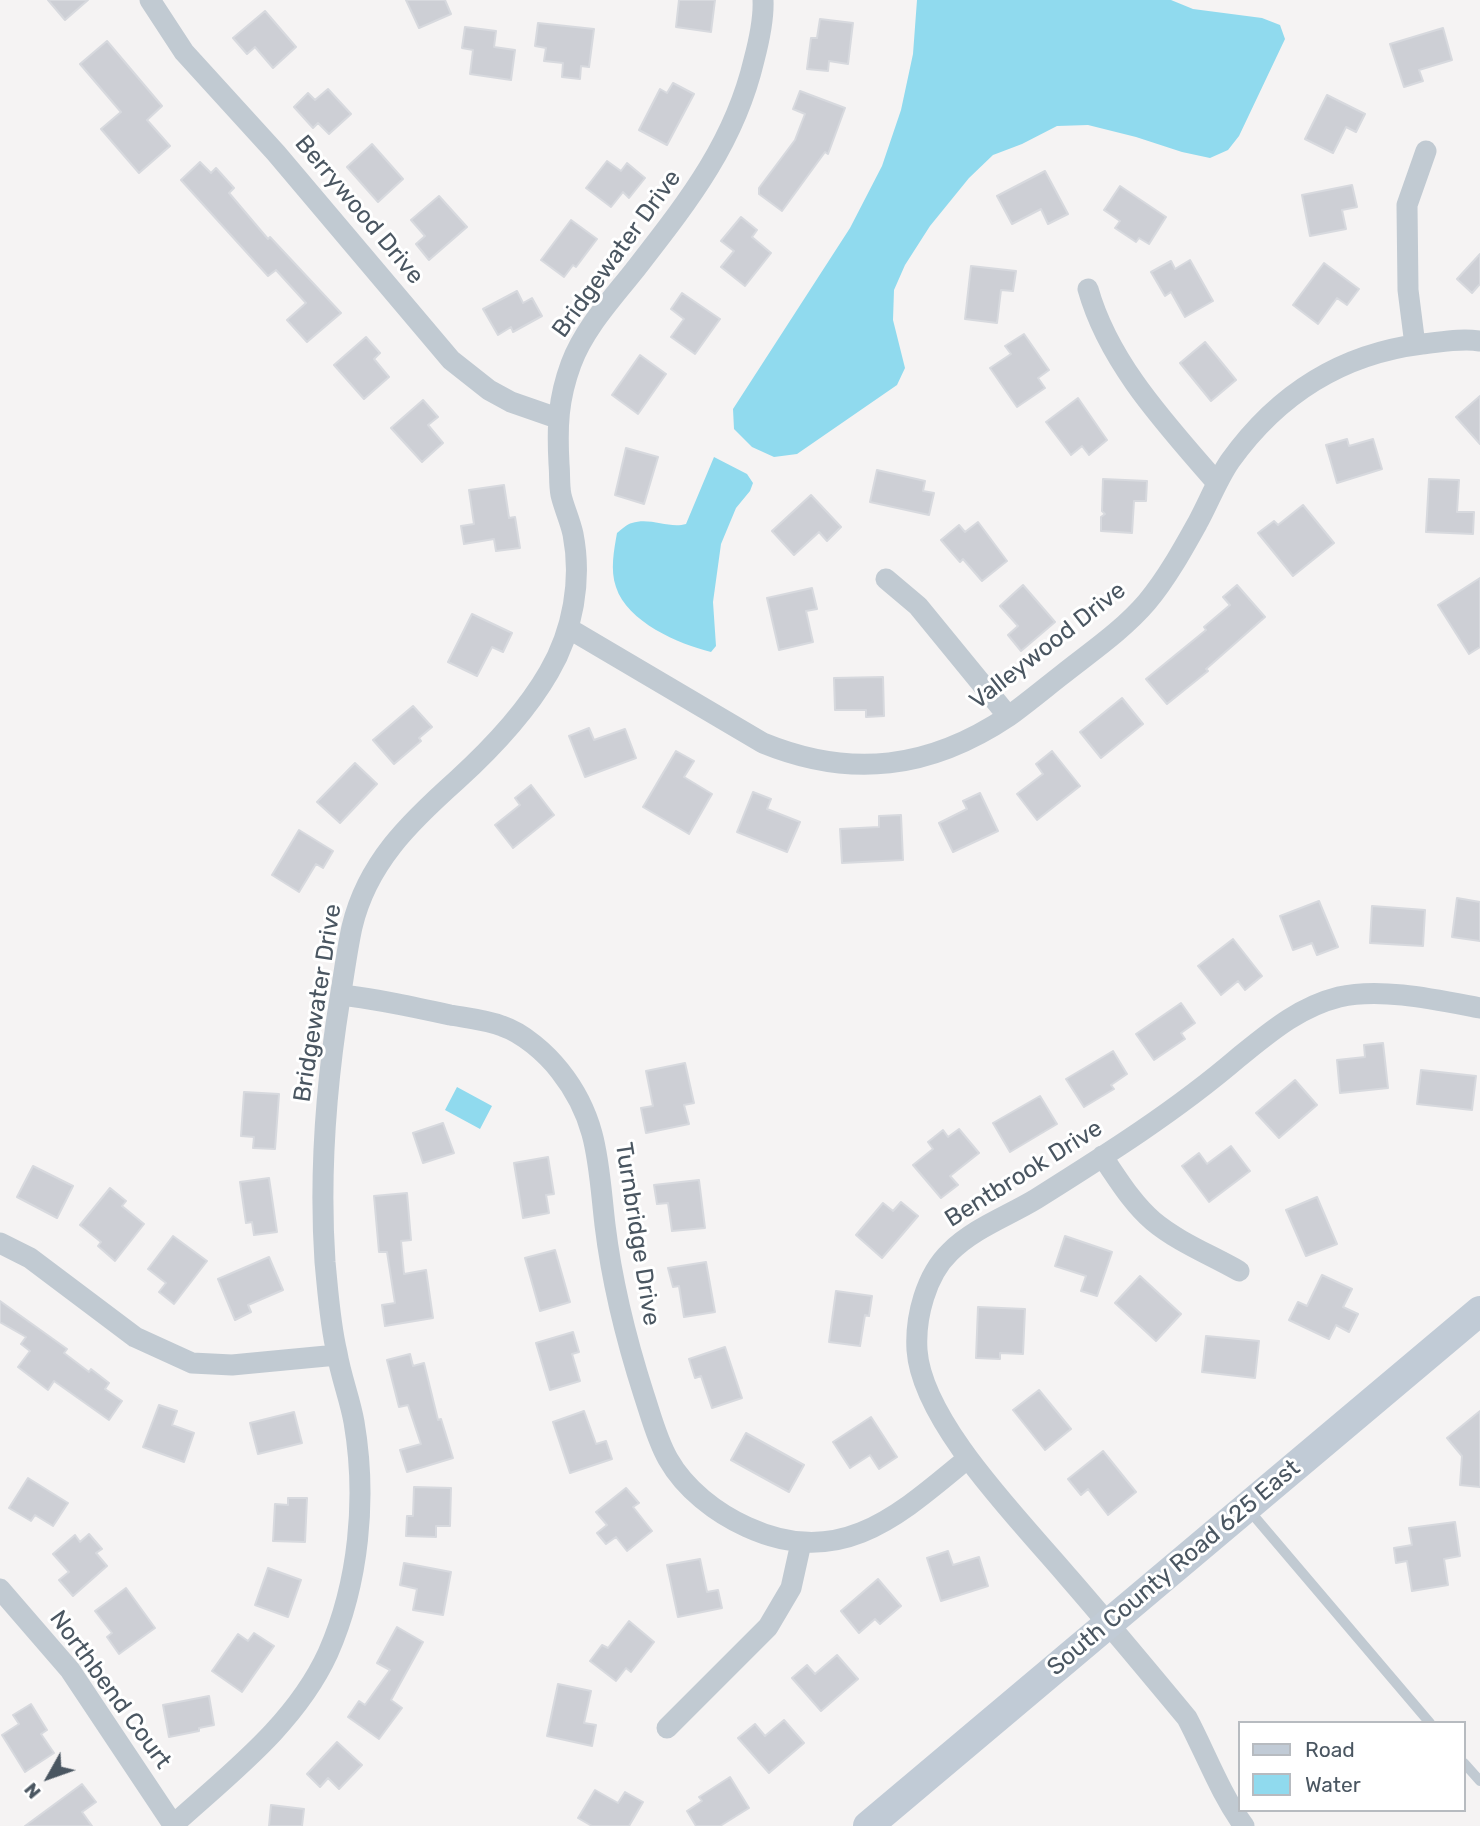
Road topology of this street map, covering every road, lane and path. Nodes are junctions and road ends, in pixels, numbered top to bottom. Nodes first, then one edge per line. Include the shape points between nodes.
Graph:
1 (150, 0) edge
2 (763, 0) edge
3 (1426, 151) dead end
4 (1088, 289) dead end
5 (1480, 341) edge
6 (1415, 345) junction
7 (557, 418) junction
8 (1217, 483) junction
9 (886, 579) dead end
10 (568, 628) junction
11 (1008, 716) junction
12 (341, 995) junction
13 (1480, 1008) edge
14 (1102, 1156) junction
15 (0, 1243) edge
16 (1239, 1270) dead end
17 (1480, 1311) edge
18 (337, 1355) junction
19 (967, 1459) junction
20 (1247, 1507) junction
21 (801, 1543) junction
22 (0, 1589) edge
23 (1108, 1623) junction
24 (1428, 1721) edge
25 (667, 1728) dead end
26 (1466, 1765) edge
27 (1480, 1782) edge
28 (1242, 1825) edge
29 (173, 1826) edge
30 (868, 1826) edge

1 - 7 street, Berrywood Drive via 184,52 285,163 451,360 489,390
2 - 7 street, Bridgewater Drive via 751,73 727,136 693,194 581,342
3 - 6 street via 1407,205 1408,290
4 - 8 street via 1094,312 1137,386
5 - 6 street, Valleywood Drive
6 - 8 street, Valleywood Drive via 1338,367 1303,387 1271,413
7 - 10 street, Bridgewater Drive via 561,494 576,557
8 - 11 street, Valleywood Drive via 1147,602 1127,623
9 - 11 street via 918,606
10 - 11 street, Valleywood Drive via 763,743 812,760 862,765 914,760 968,739
10 - 12 street, Bridgewater Drive via 549,672 513,721 387,851 361,898
12 - 18 street, Bridgewater Drive via 326,1101 323,1168 326,1263
12 - 21 street, Turnbridge Drive via 503,1026 558,1069 583,1106 595,1137 622,1320 668,1459 718,1511 759,1533
13 - 14 street, Bentbrook Drive via 1368,994 1323,1002 1279,1024 1196,1093
14 - 16 street via 1154,1222
14 - 19 street, Bentbrook Drive via 970,1236 945,1258 926,1292 918,1331 920,1370 925,1389
15 - 18 street via 30,1258 135,1337 192,1363 232,1365
17 - 20 street, South County Road 625 East
18 - 29 street, Bridgewater Drive via 354,1422 360,1491 354,1560 338,1627 315,1678 282,1722
19 - 21 street, Turnbridge Drive via 885,1522 843,1539
19 - 23 street, Bentbrook Drive
20 - 23 street, South County Road 625 East
20 - 24 lane
21 - 25 street via 791,1588 768,1627
22 - 29 street, Northbend Court via 70,1671
23 - 28 street, Bentbrook Drive via 1187,1718
23 - 30 street, South County Road 625 East
26 - 27 lane

